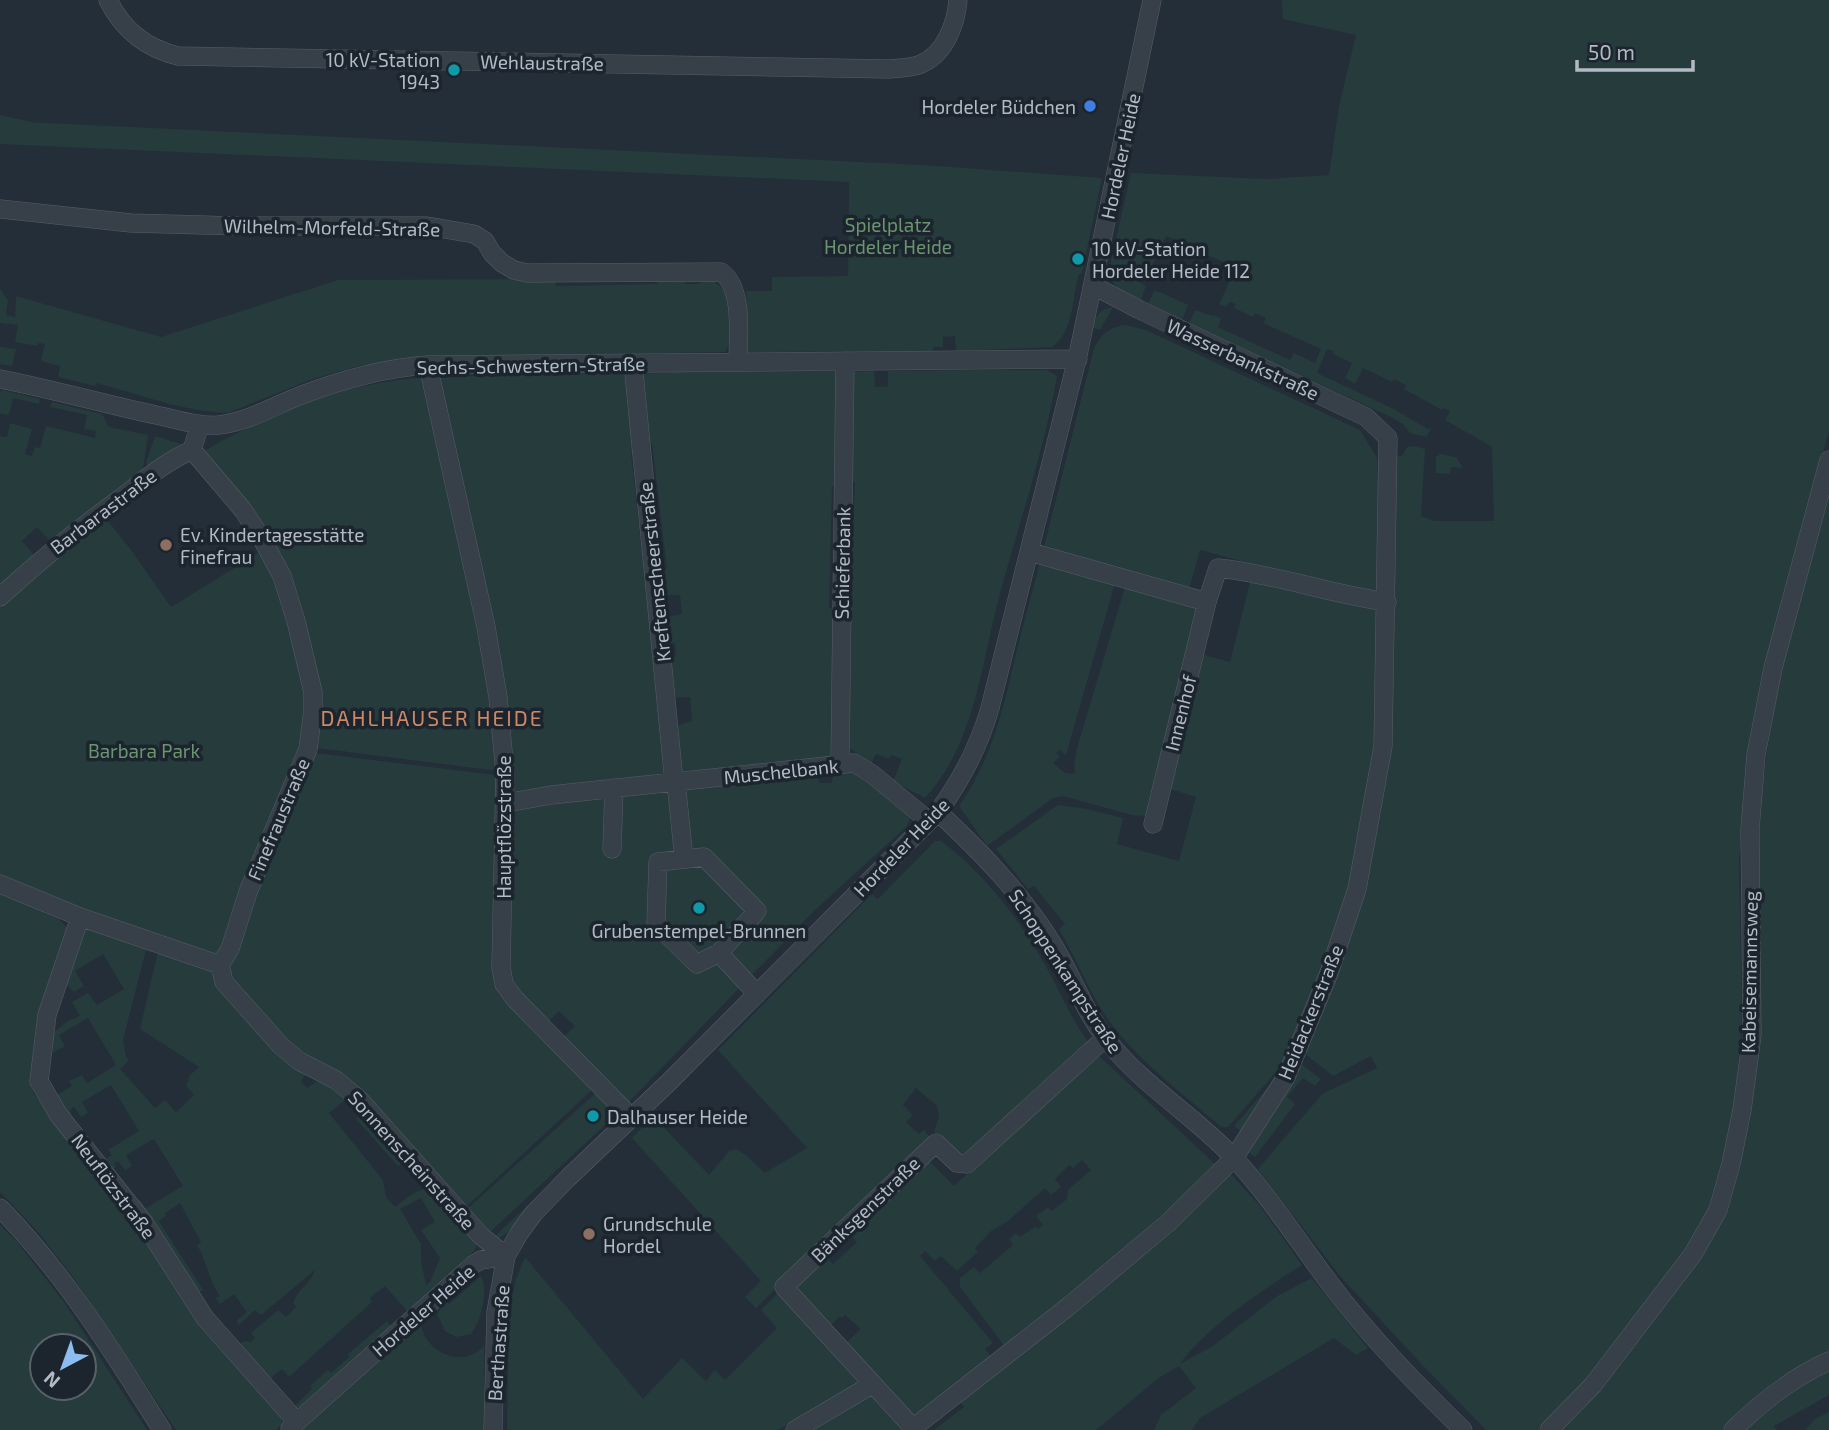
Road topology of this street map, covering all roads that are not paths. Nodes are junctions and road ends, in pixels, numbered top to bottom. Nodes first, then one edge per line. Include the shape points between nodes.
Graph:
1 (108, 0) edge
2 (958, 0) edge
3 (1152, 0) edge
4 (0, 209) edge
5 (1094, 286) junction
6 (1078, 359) junction
7 (845, 361) junction
8 (738, 362) junction
9 (633, 363) junction
10 (428, 365) junction
11 (0, 379) edge
12 (200, 424) junction
13 (1388, 438) joint
14 (192, 450) junction
15 (1829, 460) edge
16 (1030, 552) junction
17 (0, 597) edge
18 (1387, 601) junction
19 (1207, 603) junction
20 (840, 764) junction
21 (675, 782) junction
22 (614, 788) junction
23 (506, 803) junction
24 (933, 816) junction
25 (1153, 824) dead end
26 (612, 849) dead end
27 (684, 859) junction
28 (0, 884) edge
29 (80, 917) junction
30 (719, 953) junction
31 (220, 965) junction
32 (757, 994) junction
33 (1105, 1038) junction
34 (632, 1118) junction
35 (1234, 1158) junction
36 (0, 1208) edge
37 (506, 1256) junction
38 (1829, 1361) edge
39 (873, 1384) junction
40 (292, 1426) edge
41 (914, 1429) edge
42 (162, 1430) edge
43 (493, 1430) edge
44 (795, 1430) edge
45 (1463, 1430) edge
46 (1549, 1430) edge
47 (1733, 1430) edge

1 - 2 street, Wehlaustraße via 135,36 154,49 178,56 889,69 921,64 940,50 953,27
3 - 5 street, Hordeler Heide
4 - 8 street, Wilhelm-Morfeld-Straße via 144,223 427,226 474,234 502,263 527,273 721,272 737,297
5 - 6 street, Hordeler Heide
5 - 13 street, Wasserbankstraße via 1366,417
6 - 7 street, Sechs-Schwestern-Straße
6 - 16 street, Hordeler Heide
7 - 8 street, Sechs-Schwestern-Straße
7 - 20 street, Schieferbank
8 - 9 street, Sechs-Schwestern-Straße
9 - 10 street, Sechs-Schwestern-Straße
9 - 21 street, Kreftenscheerstraße
10 - 12 street, Sechs-Schwestern-Straße via 356,376 255,415 219,425
10 - 23 street, Hauptflözstraße via 486,627 498,697
11 - 12 street, Sechs-Schwestern-Straße
12 - 14 street
13 - 18 street, Heidackerstraße
14 - 17 street, Barbarastraße via 174,458 72,533
14 - 31 street, Finefraustraße via 243,510 282,576 313,692 308,749
15 - 46 street, Kabeisemannsweg via 1773,667 1756,755 1750,829 1752,1035 1742,1110 1718,1210 1693,1254 1593,1385
16 - 19 street
16 - 24 street, Hordeler Heide via 983,733 955,789
18 - 19 street, Innenhof via 1252,571 1218,568
18 - 35 street, Heidackerstraße via 1383,746 1357,889 1286,1077
19 - 25 street, Innenhof
20 - 21 street, Muschelbank
20 - 24 street, Muschelbank via 854,763
21 - 22 street, Muschelbank
21 - 27 street, Kreftenscheerstraße
22 - 23 street, Muschelbank
22 - 26 street
23 - 34 street, Hauptflözstraße via 504,984
24 - 32 street, Hordeler Heide
24 - 33 street, Schoppenkampstraße via 988,859 1020,897 1052,943
27 - 30 street via 704,857 757,911
27 - 30 street via 658,862 656,924 697,964
28 - 29 street
29 - 31 street
29 - 40 street, Neuflözstraße via 47,1015 38,1081 58,1114 145,1224 205,1318
30 - 32 street
31 - 37 street, Sonnenscheinstraße via 224,982 281,1046 359,1099 481,1236
32 - 34 street, Hordeler Heide
33 - 35 street, Schoppenkampstraße
33 - 39 street, Bänksgenstraße via 967,1164 957,1163 936,1143 784,1287
34 - 37 street, Hordeler Heide via 534,1213
35 - 41 street, Heidackerstraße via 1109,1273
35 - 45 street, Schoppenkampstraße via 1292,1228 1332,1287 1412,1380
36 - 42 street via 51,1264
37 - 40 street, Hordeler Heide via 474,1264
37 - 43 street, Berthastraße via 496,1312
38 - 47 street via 1781,1388
39 - 41 street
39 - 44 street

